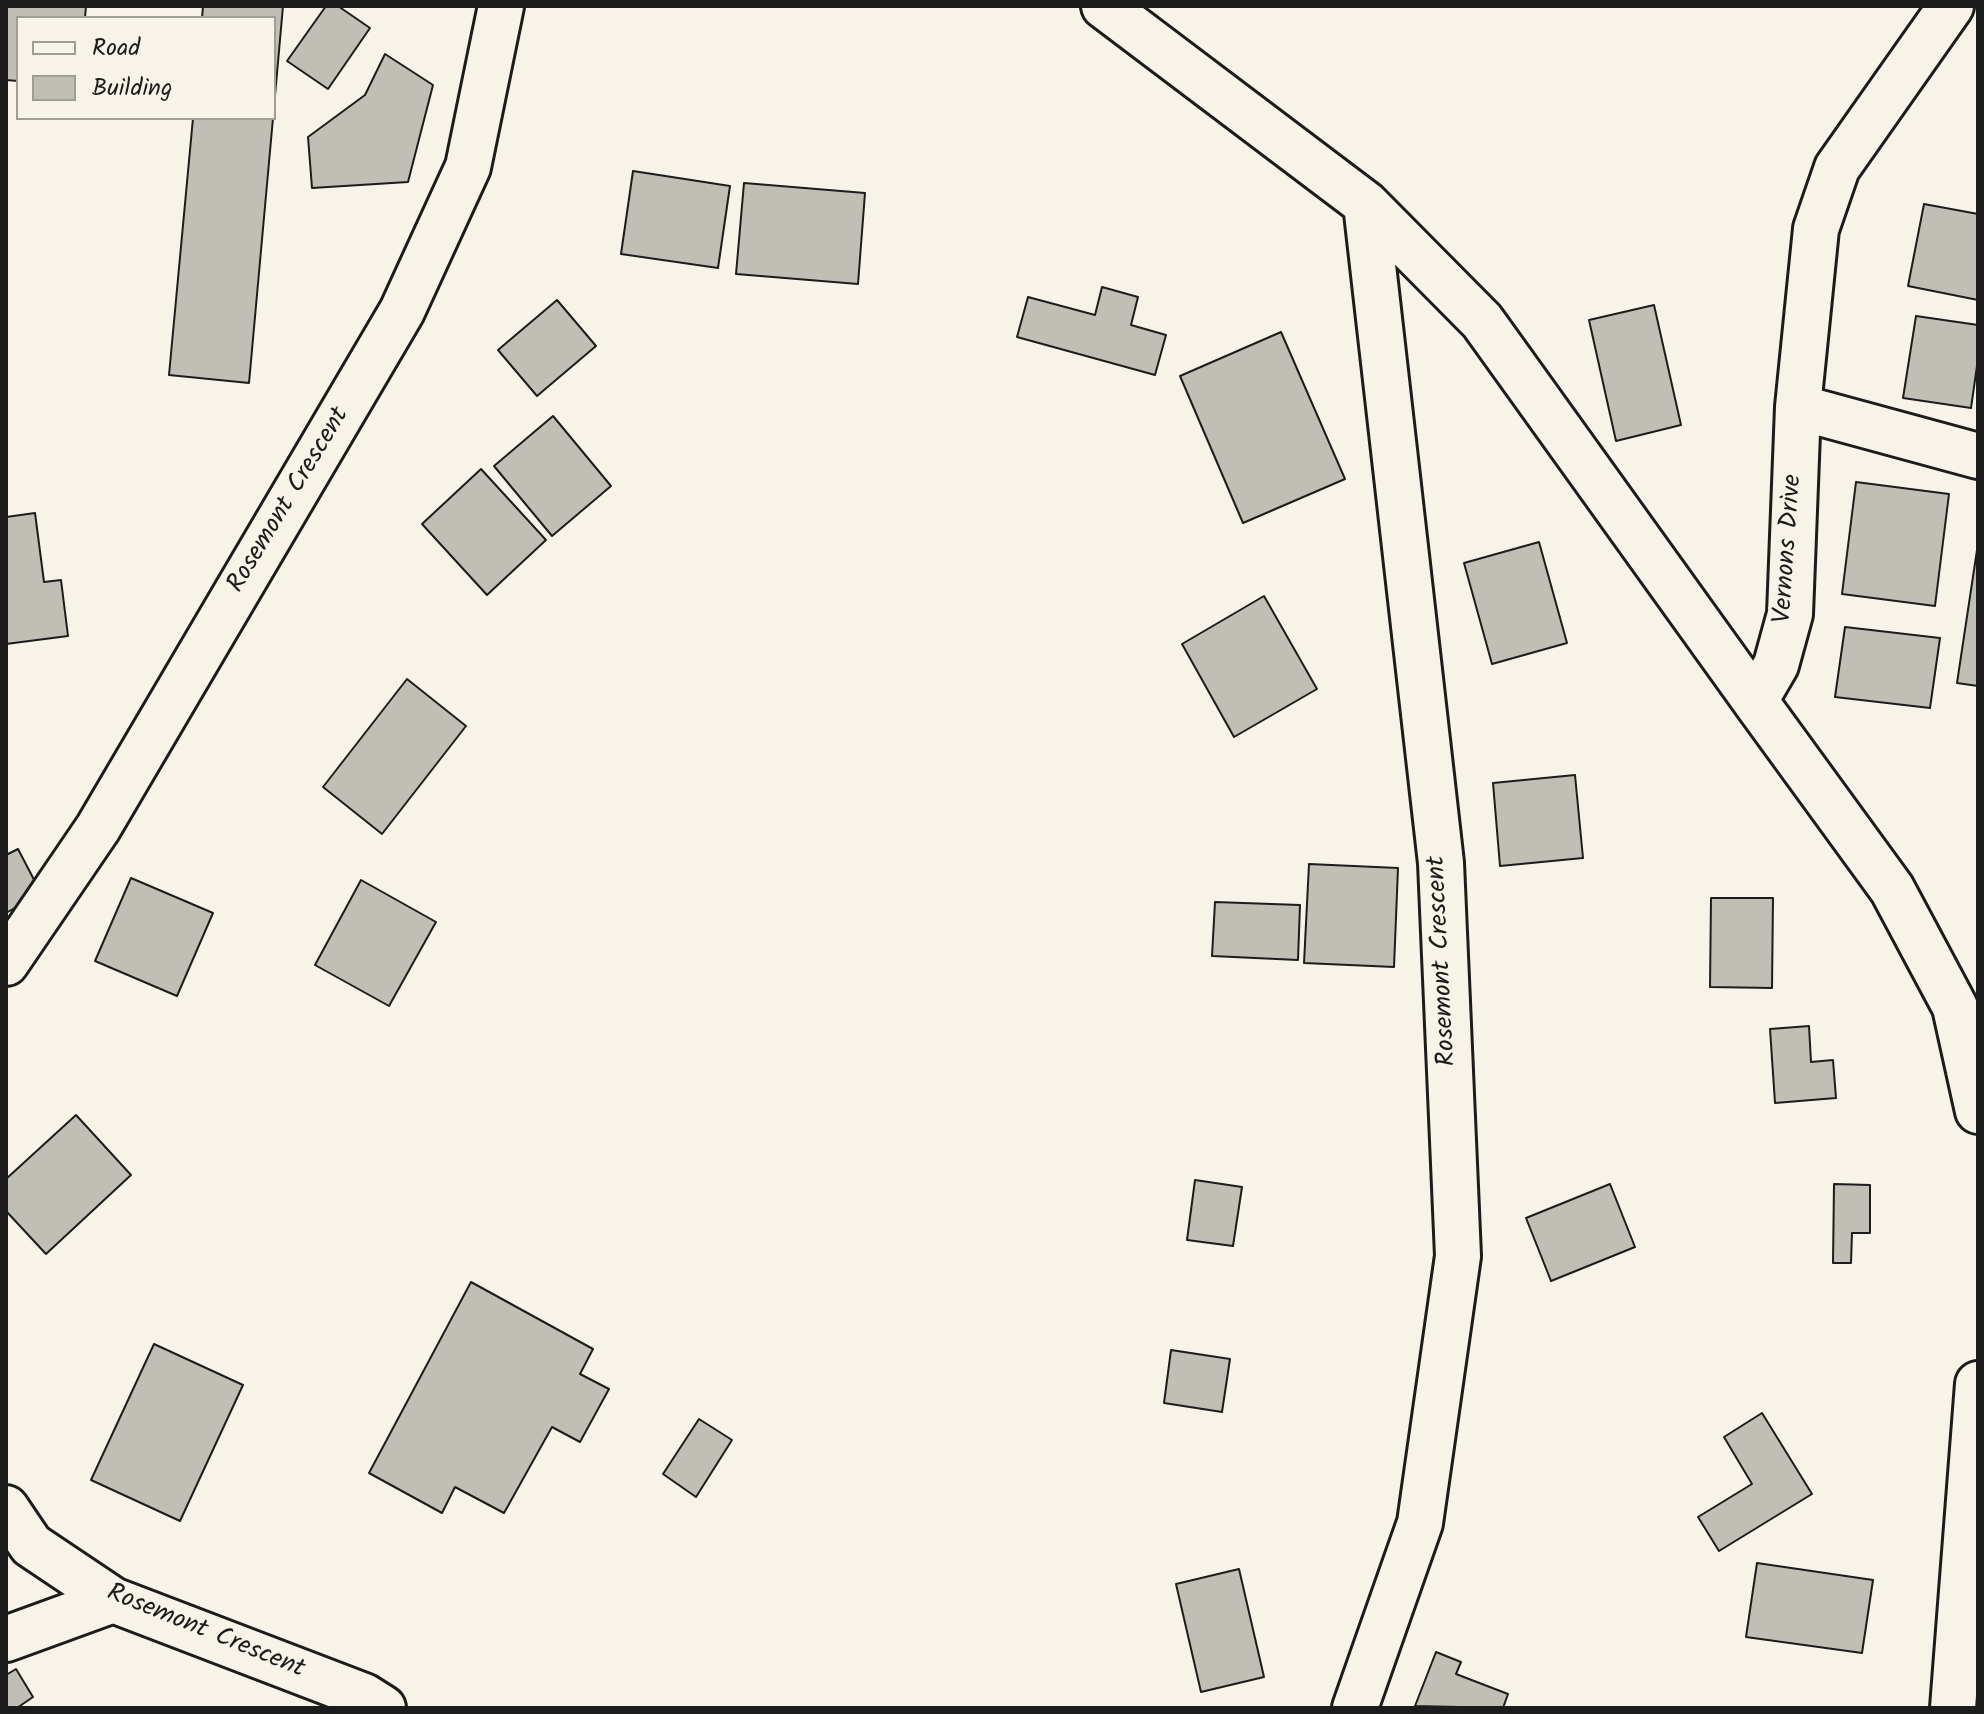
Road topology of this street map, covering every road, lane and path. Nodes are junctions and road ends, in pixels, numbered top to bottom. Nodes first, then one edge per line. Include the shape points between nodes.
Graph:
1 (501, 6) edge
2 (1104, 6) edge
3 (1951, 6) edge
4 (1366, 204) junction
5 (1798, 407) junction
6 (1978, 456) edge
7 (1755, 701) junction
8 (6, 963) edge
9 (1978, 1111) edge
10 (1978, 1384) edge
11 (6, 1508) edge
12 (113, 1600) junction
13 (6, 1639) edge
14 (383, 1708) edge
15 (1355, 1708) edge
16 (1953, 1708) edge

1 - 8 street, Rosemont Crescent via 468,167 402,311 98,828
2 - 4 street
3 - 5 street, Vernons Drive via 1837,168 1816,229
4 - 7 street via 1482,321
4 - 15 street, Rosemont Crescent via 1441,863 1458,1256 1420,1523
5 - 6 street
5 - 7 street, Vernons Drive via 1790,614 1776,665
7 - 9 street via 1899,902 1955,1007
10 - 16 street
11 - 12 street, Rosemont Crescent via 31,1545
12 - 13 street
12 - 14 street, Rosemont Crescent via 364,1696

